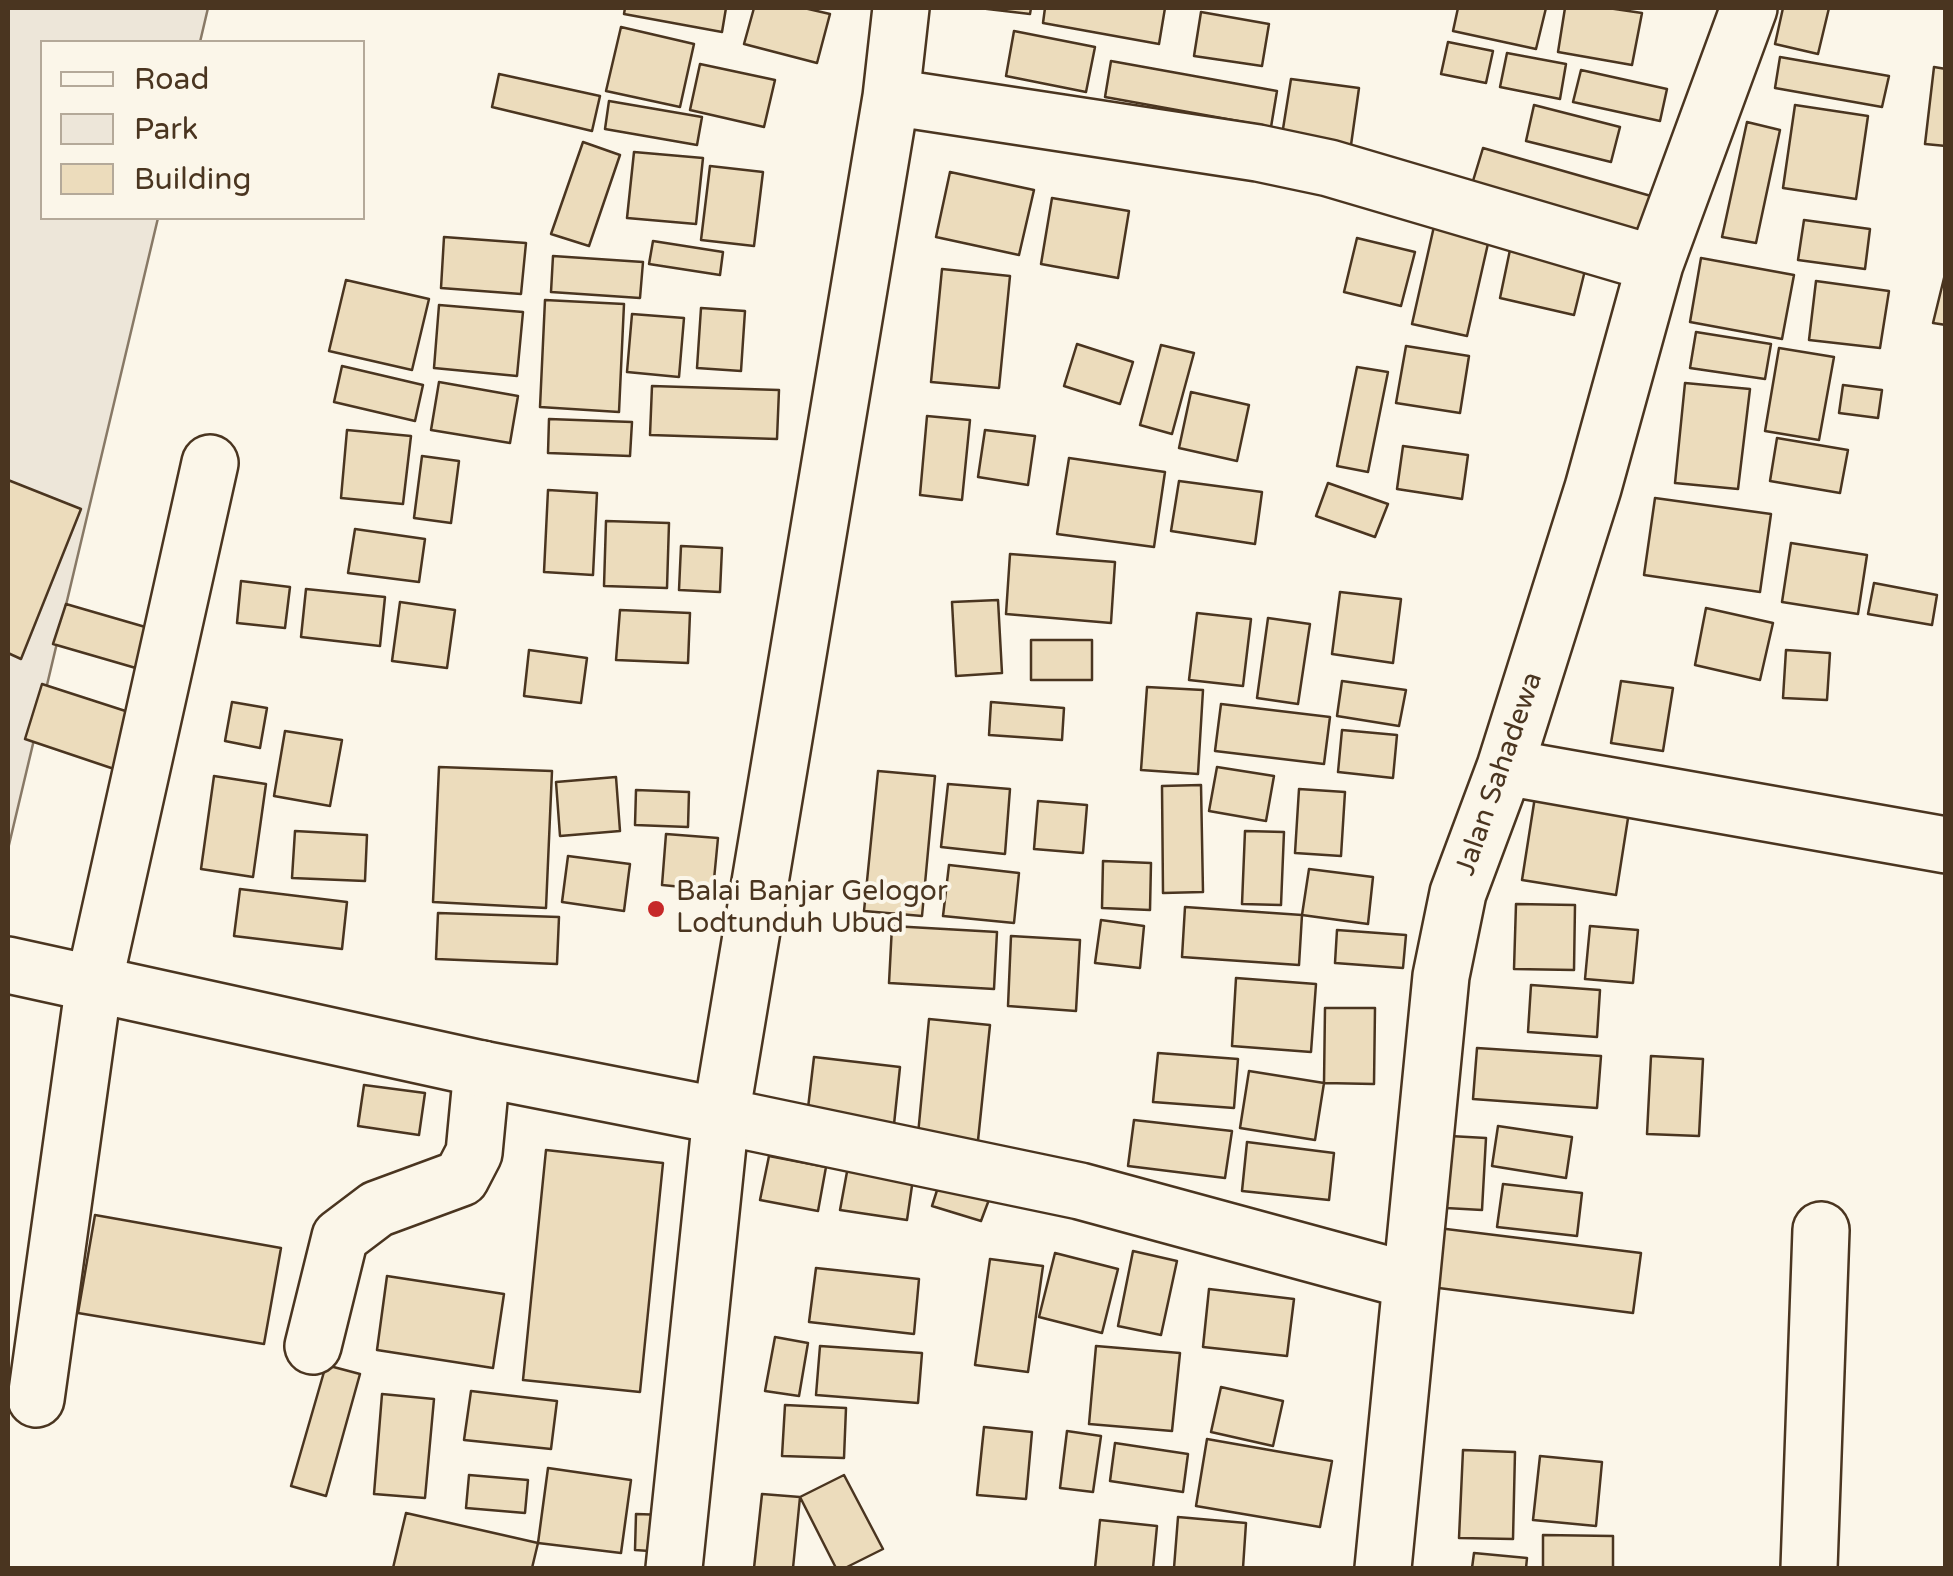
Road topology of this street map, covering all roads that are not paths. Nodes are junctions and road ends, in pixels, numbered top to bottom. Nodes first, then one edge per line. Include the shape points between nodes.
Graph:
1 (902, 8) edge
2 (1749, 8) edge
3 (891, 97) junction
4 (1654, 264) junction
5 (210, 462) dead end
6 (1505, 767) junction
7 (1946, 846) edge
8 (8, 964) edge
9 (94, 983) junction
10 (482, 1069) junction
11 (721, 1116) junction
12 (1821, 1230) dead end
13 (1411, 1281) junction
14 (312, 1346) dead end
15 (36, 1398) dead end
16 (674, 1568) edge
17 (1383, 1568) edge
18 (1809, 1568) edge

1 - 3 street
2 - 4 street, Jalan Sahadewa
3 - 4 street via 1328,168
3 - 11 street
4 - 6 street, Jalan Sahadewa via 1594,488
5 - 9 street
6 - 7 street
6 - 13 street, Jalan Sahadewa via 1458,893 1442,976
8 - 9 street
9 - 10 street
9 - 15 street
10 - 11 street
10 - 14 street via 474,1152 461,1178 377,1209 340,1238
11 - 13 street via 1080,1191
11 - 16 street
12 - 18 street
13 - 17 street, Jalan Sahadewa

